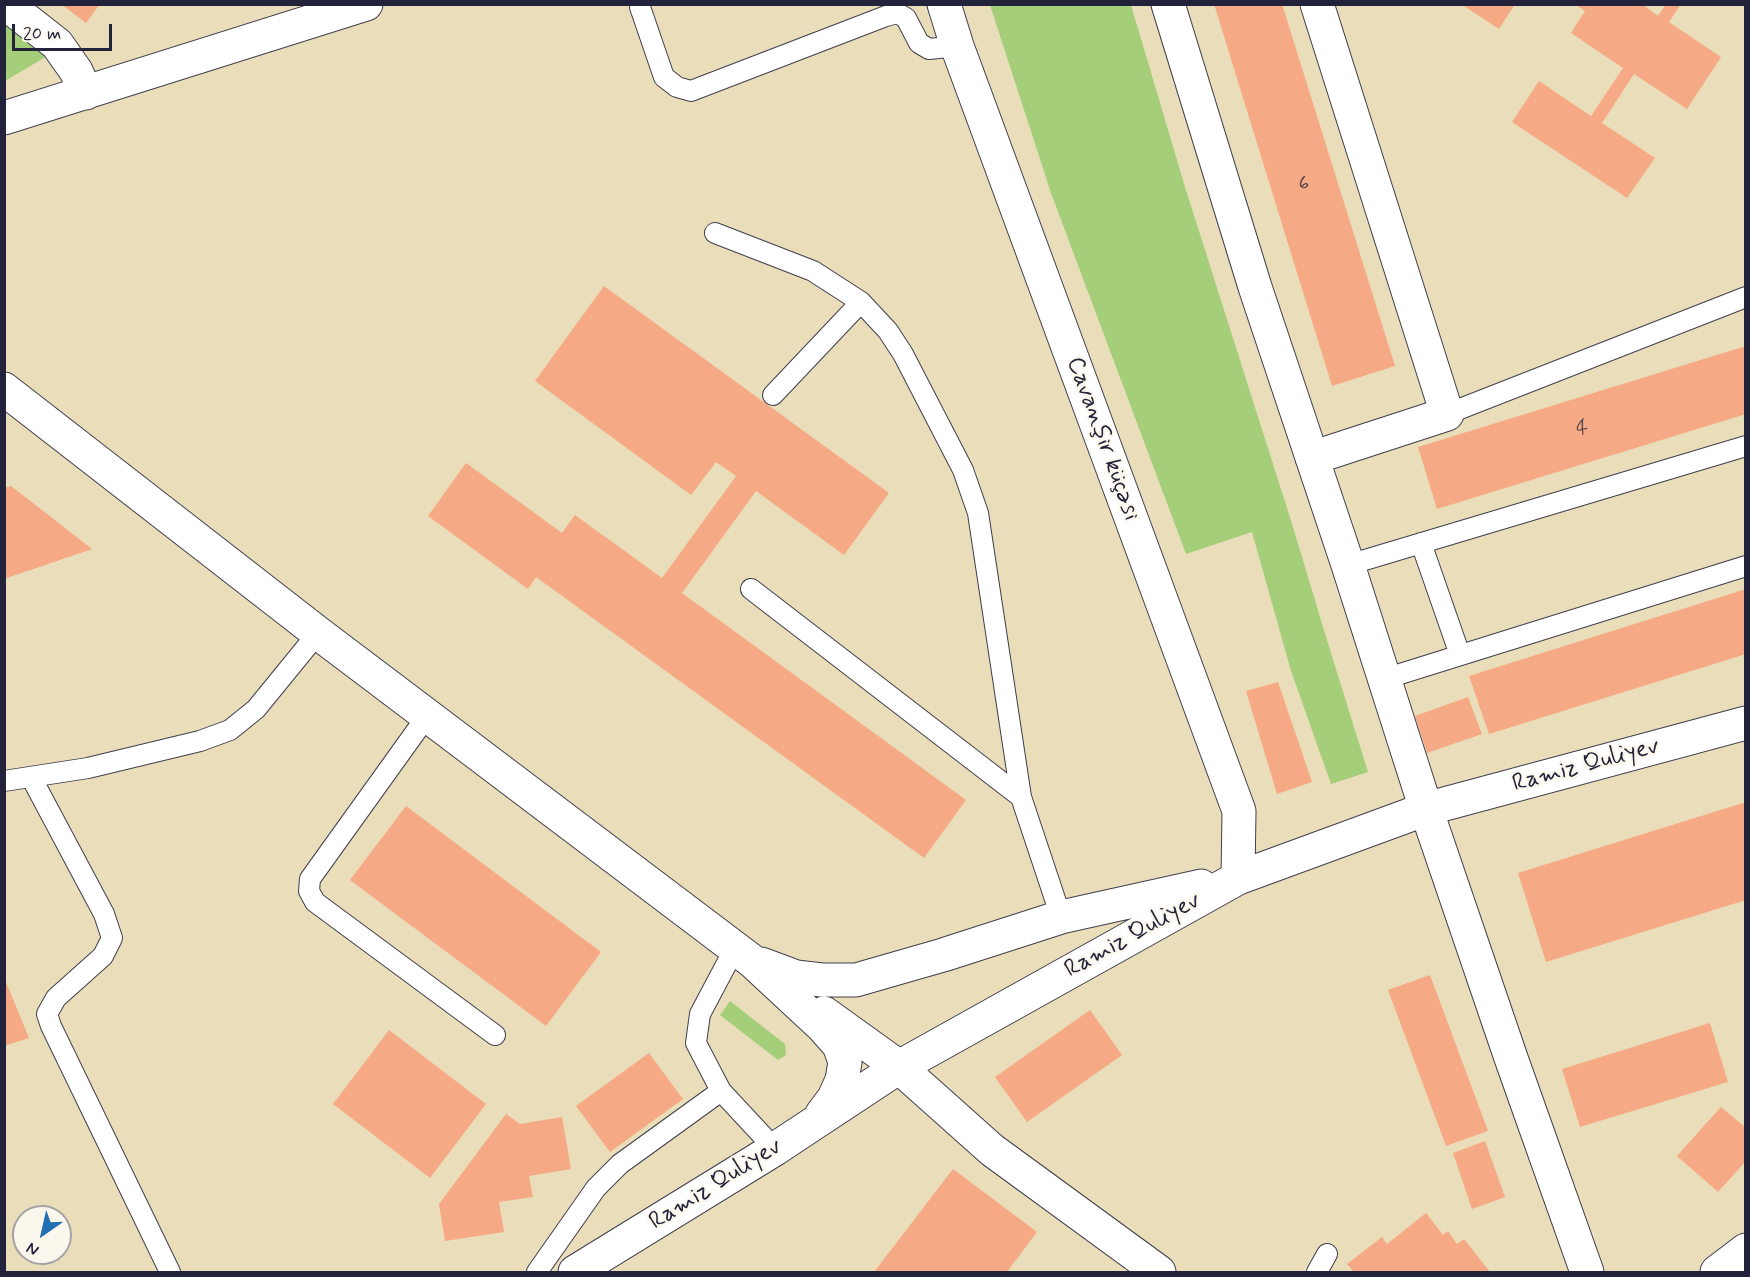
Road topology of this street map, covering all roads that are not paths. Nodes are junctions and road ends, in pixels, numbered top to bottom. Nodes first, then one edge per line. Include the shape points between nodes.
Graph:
1 (6, 4) edge
2 (944, 4) edge
3 (1168, 4) edge
4 (1317, 4) edge
5 (356, 6) edge
6 (640, 7) dead end
7 (957, 46) junction
8 (86, 93) junction
9 (4, 118) edge
10 (715, 233) dead end
11 (1746, 297) edge
12 (861, 302) junction
13 (4, 389) edge
14 (773, 395) dead end
15 (1447, 414) junction
16 (1746, 446) edge
17 (1312, 458) junction
18 (1421, 543) junction
19 (1348, 565) junction
20 (1746, 566) edge
21 (751, 589) dead end
22 (318, 633) junction
23 (1460, 655) junction
24 (1383, 679) junction
25 (428, 716) junction
26 (1746, 723) edge
27 (31, 777) junction
28 (4, 781) edge
29 (1021, 797) junction
30 (1426, 809) junction
31 (1238, 878) junction
32 (1061, 917) junction
33 (744, 955) junction
34 (495, 1035) dead end
35 (899, 1067) junction
36 (721, 1091) junction
37 (815, 1122) junction
38 (775, 1149) junction
39 (1746, 1250) edge
40 (1327, 1254) dead end
41 (170, 1272) edge
42 (537, 1272) edge
43 (575, 1272) edge
44 (1159, 1272) edge
45 (1317, 1272) edge
46 (1587, 1272) edge
47 (1717, 1272) edge

1 - 8 street via 57,44
2 - 7 street, Cavanşir küçəsi
3 - 17 street
4 - 15 street
5 - 8 street
6 - 7 lane via 664,77 691,91 897,14 906,18 920,43 929,49
7 - 31 street, Cavanşir küçəsi via 1239,811
8 - 9 street
10 - 12 lane via 813,271
11 - 15 lane
12 - 14 lane
12 - 29 lane via 903,354 963,470 978,513
13 - 22 street
15 - 17 street
16 - 18 lane
17 - 19 street
18 - 19 lane
18 - 23 lane
19 - 24 street
20 - 23 lane
21 - 29 lane
22 - 25 street
22 - 27 lane via 256,709 230,730 88,768
23 - 24 lane
24 - 30 street
25 - 33 street
25 - 34 lane via 310,879 309,891 315,902
26 - 30 street, Ramiz Quliyev
27 - 28 lane
27 - 41 lane via 104,914 111,938 103,956 56,998 47,1014
29 - 32 lane
30 - 31 street, Ramiz Quliyev
30 - 46 street
31 - 32 street
31 - 35 street, Ramiz Quliyev
32 - 33 street via 856,980 796,977
33 - 35 street
33 - 36 lane via 700,1014 696,1043
33 - 37 street via 839,1045 845,1062 843,1080
35 - 37 street, Ramiz Quliyev
35 - 44 street via 992,1150
36 - 38 lane
36 - 42 lane via 620,1164 596,1188
37 - 38 street, Ramiz Quliyev
38 - 43 street, Ramiz Quliyev
39 - 47 street
40 - 45 lane

